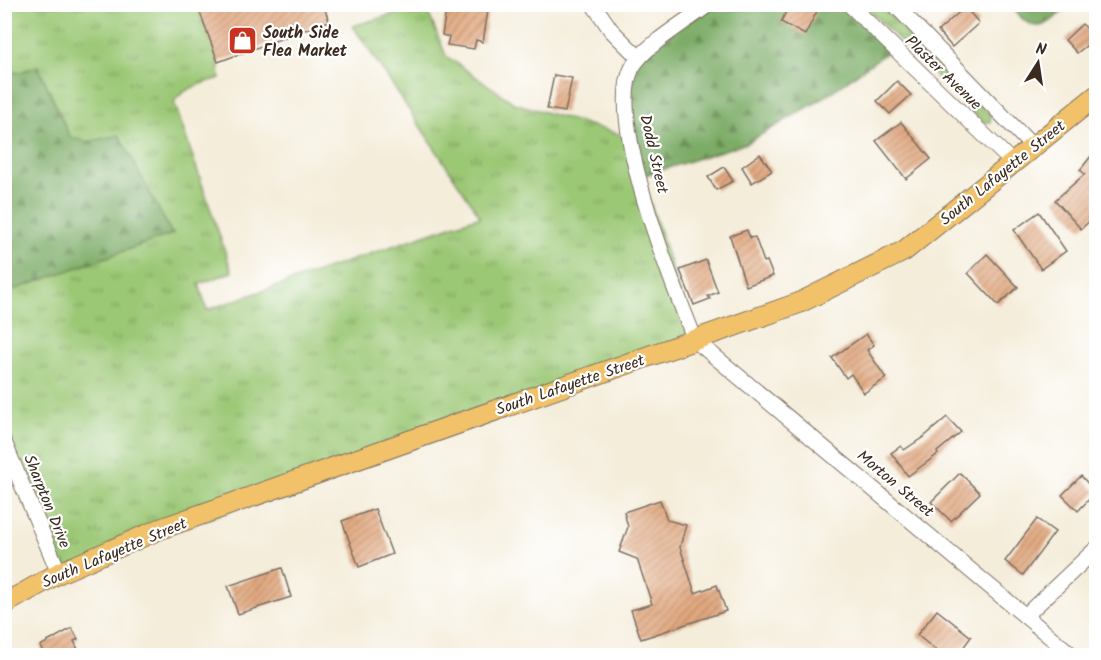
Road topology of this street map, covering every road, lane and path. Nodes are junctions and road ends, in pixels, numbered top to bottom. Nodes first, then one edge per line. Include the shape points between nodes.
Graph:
1 (593, 4) edge
2 (709, 4) edge
3 (849, 4) edge
4 (894, 4) edge
5 (639, 58) junction
6 (1096, 96) edge
7 (1034, 148) junction
8 (1014, 164) junction
9 (695, 340) junction
10 (4, 442) edge
11 (1096, 549) edge
12 (59, 573) junction
13 (4, 604) edge
14 (1025, 616) junction
15 (1073, 656) edge

1 - 5 street via 611,30
2 - 5 street, Dodd Street
3 - 8 street, Plaster Avenue
4 - 7 street, Plaster Avenue
5 - 9 street, Dodd Street via 628,80 629,136 669,276
6 - 7 main road, South Lafayette Street
7 - 8 main road, South Lafayette Street
8 - 9 main road, South Lafayette Street via 904,251 799,303
9 - 12 main road, South Lafayette Street via 160,529
9 - 14 street, Morton Street
10 - 12 street, Sharpton Drive
11 - 14 street
12 - 13 main road, South Lafayette Street
14 - 15 street, Morton Street

